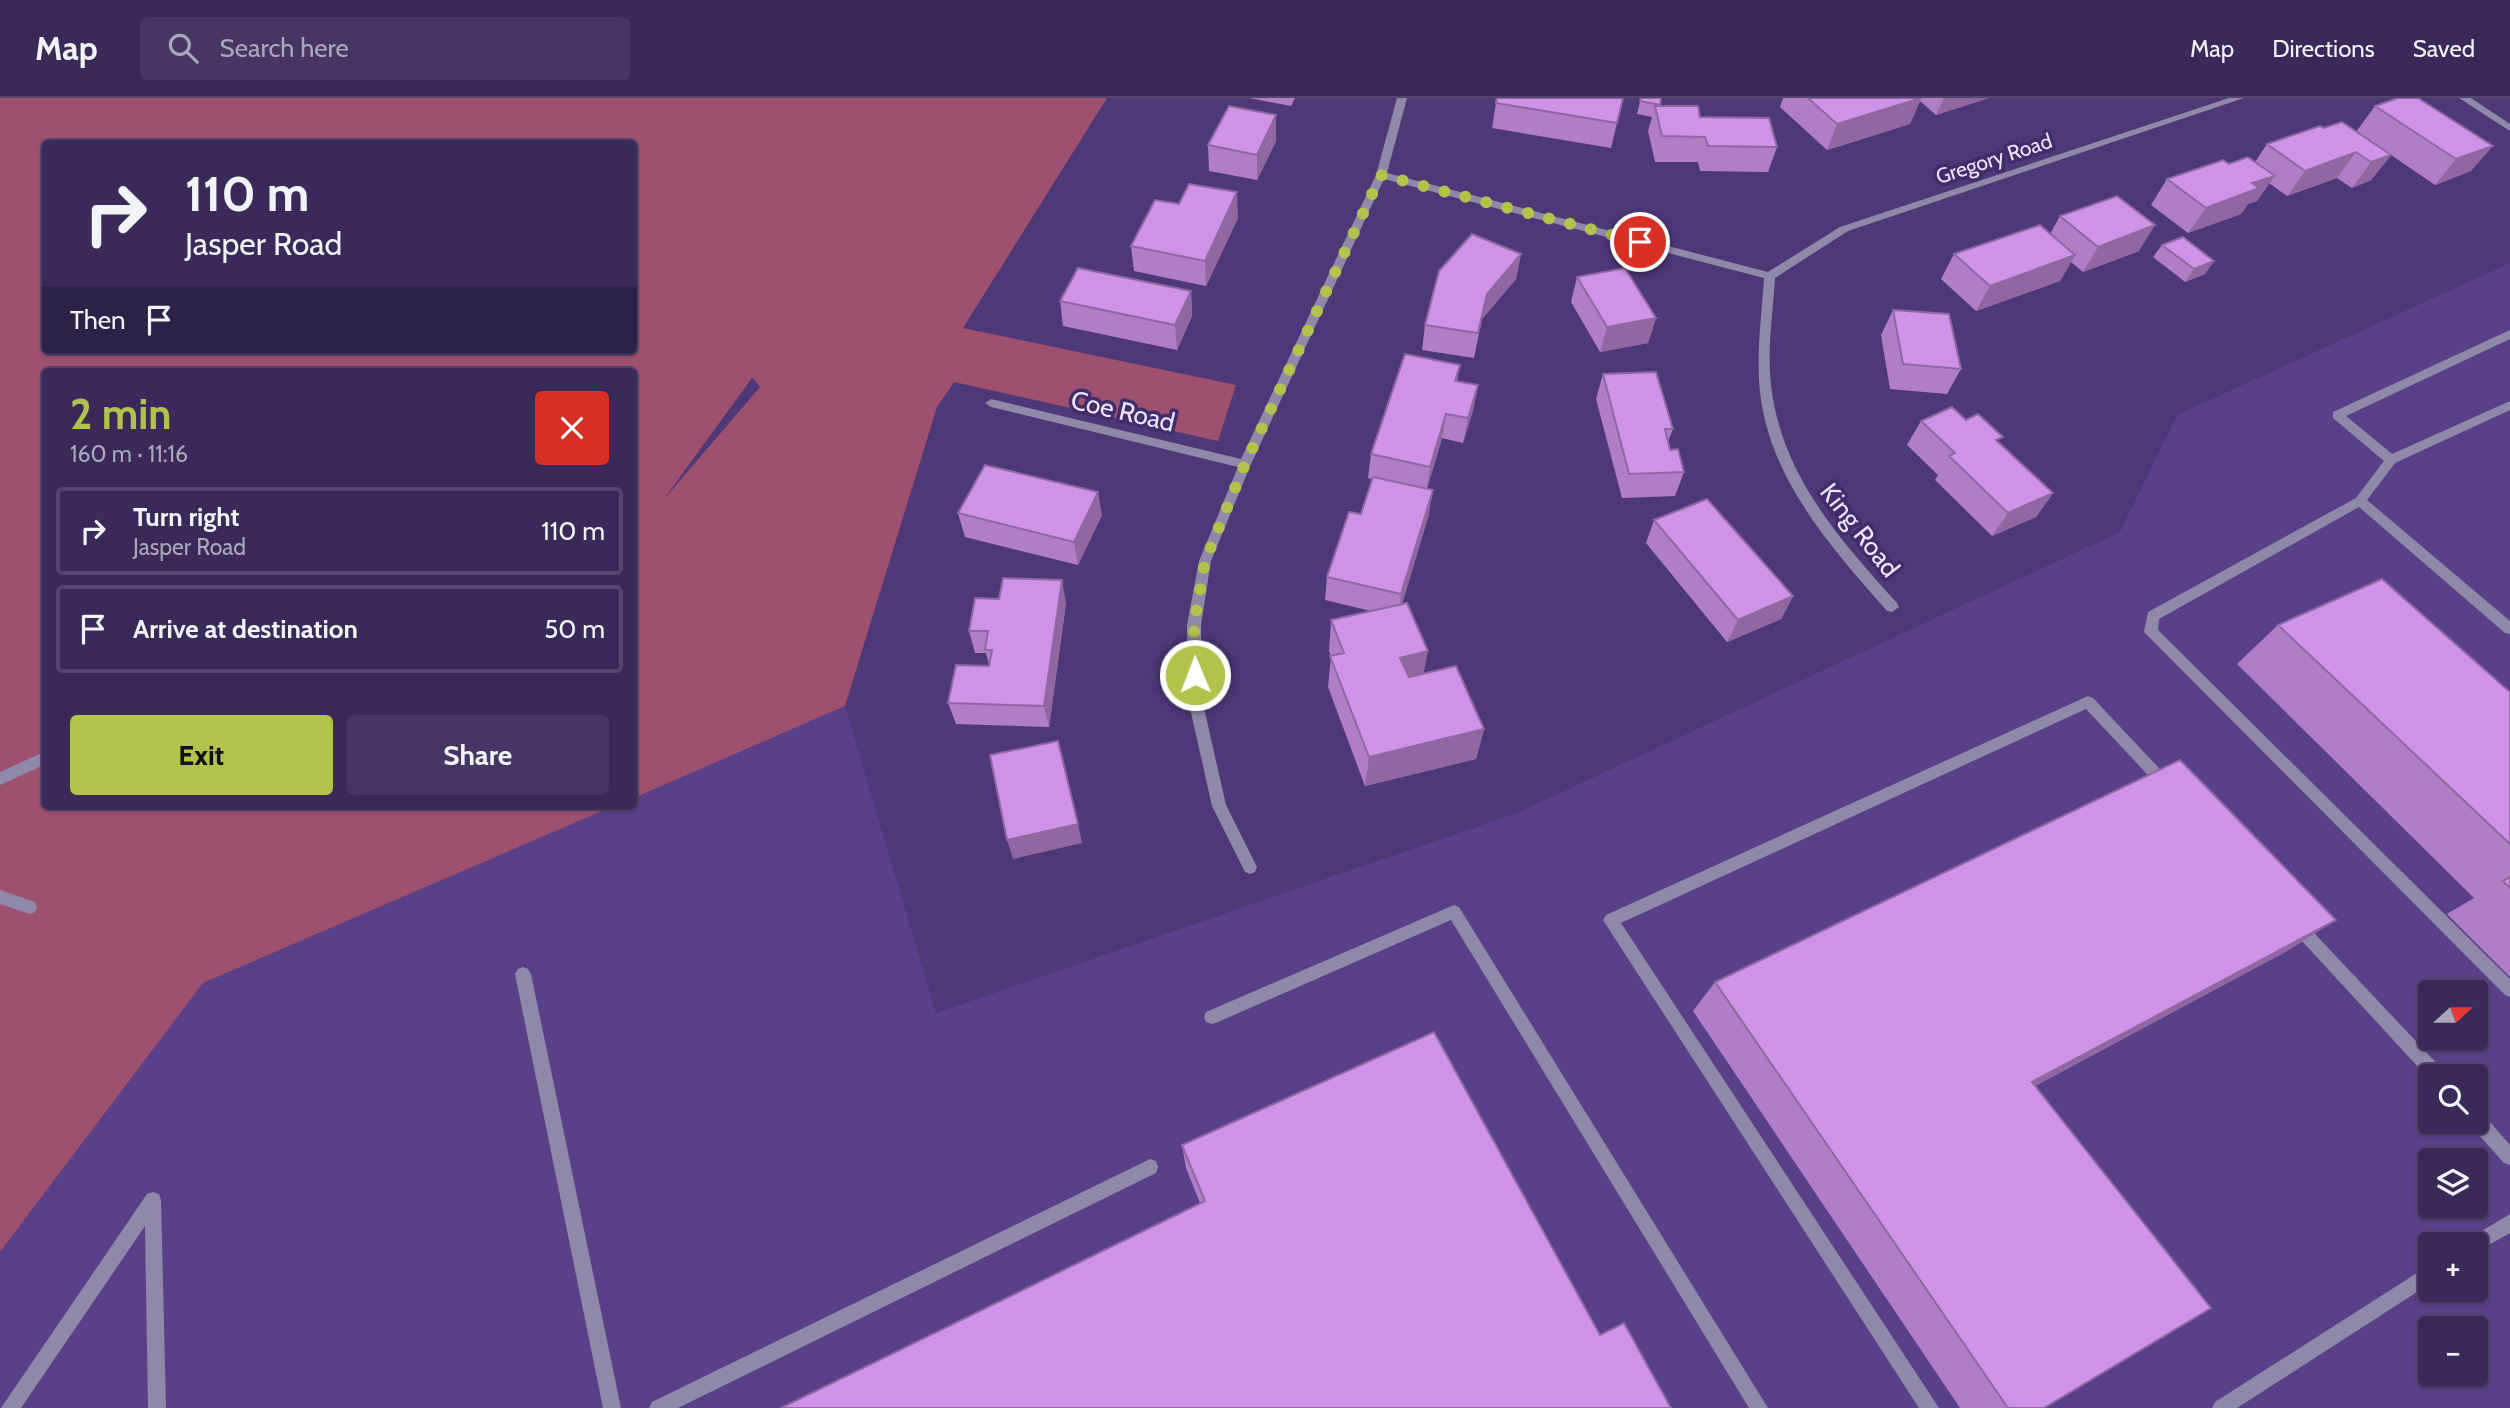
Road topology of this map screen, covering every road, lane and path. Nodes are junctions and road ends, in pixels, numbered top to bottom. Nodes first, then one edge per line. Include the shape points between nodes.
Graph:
1 (1402, 98) edge
2 (2239, 98) edge
3 (2464, 98) edge
4 (2510, 128) edge
5 (1381, 175) junction
6 (1770, 276) junction
7 (2510, 334) edge
8 (991, 403) dead end
9 (2510, 405) edge
10 (2391, 460) junction
11 (1245, 464) junction
12 (2360, 501) junction
13 (1892, 607) dead end
14 (2510, 629) edge
15 (42, 759) edge
16 (0, 779) edge
17 (2174, 793) edge
18 (1250, 867) dead end
19 (0, 897) edge
20 (30, 907) dead end
21 (2288, 916) edge
22 (523, 974) dead end
23 (2510, 990) edge
24 (1212, 1017) dead end
25 (2426, 1064) edge
26 (2488, 1132) edge
27 (2510, 1157) edge
28 (1150, 1167) dead end
29 (2510, 1223) edge
30 (2488, 1237) edge
31 (2418, 1281) edge
32 (10, 1408) edge
33 (157, 1408) edge
34 (612, 1408) edge
35 (658, 1408) edge
36 (1759, 1408) edge
37 (1930, 1408) edge
38 (2221, 1408) edge

1 - 5 street
2 - 6 street, Gregory Road via 1844,229
3 - 4 street
5 - 6 street
5 - 11 street
6 - 13 street, King Road via 1765,383 1775,434 1792,477 1826,532
7 - 10 street via 2337,415
8 - 11 street, Coe Road
9 - 10 street
10 - 12 street
11 - 18 street via 1205,561 1194,625 1195,699 1219,806
12 - 14 street
12 - 23 street via 2153,616 2151,632
15 - 16 street
17 - 37 street via 2088,702 1611,920
19 - 20 street
21 - 25 street
22 - 34 street
24 - 36 street via 1454,912
26 - 27 street
28 - 35 street
29 - 30 street
31 - 38 street
32 - 33 street via 153,1200

